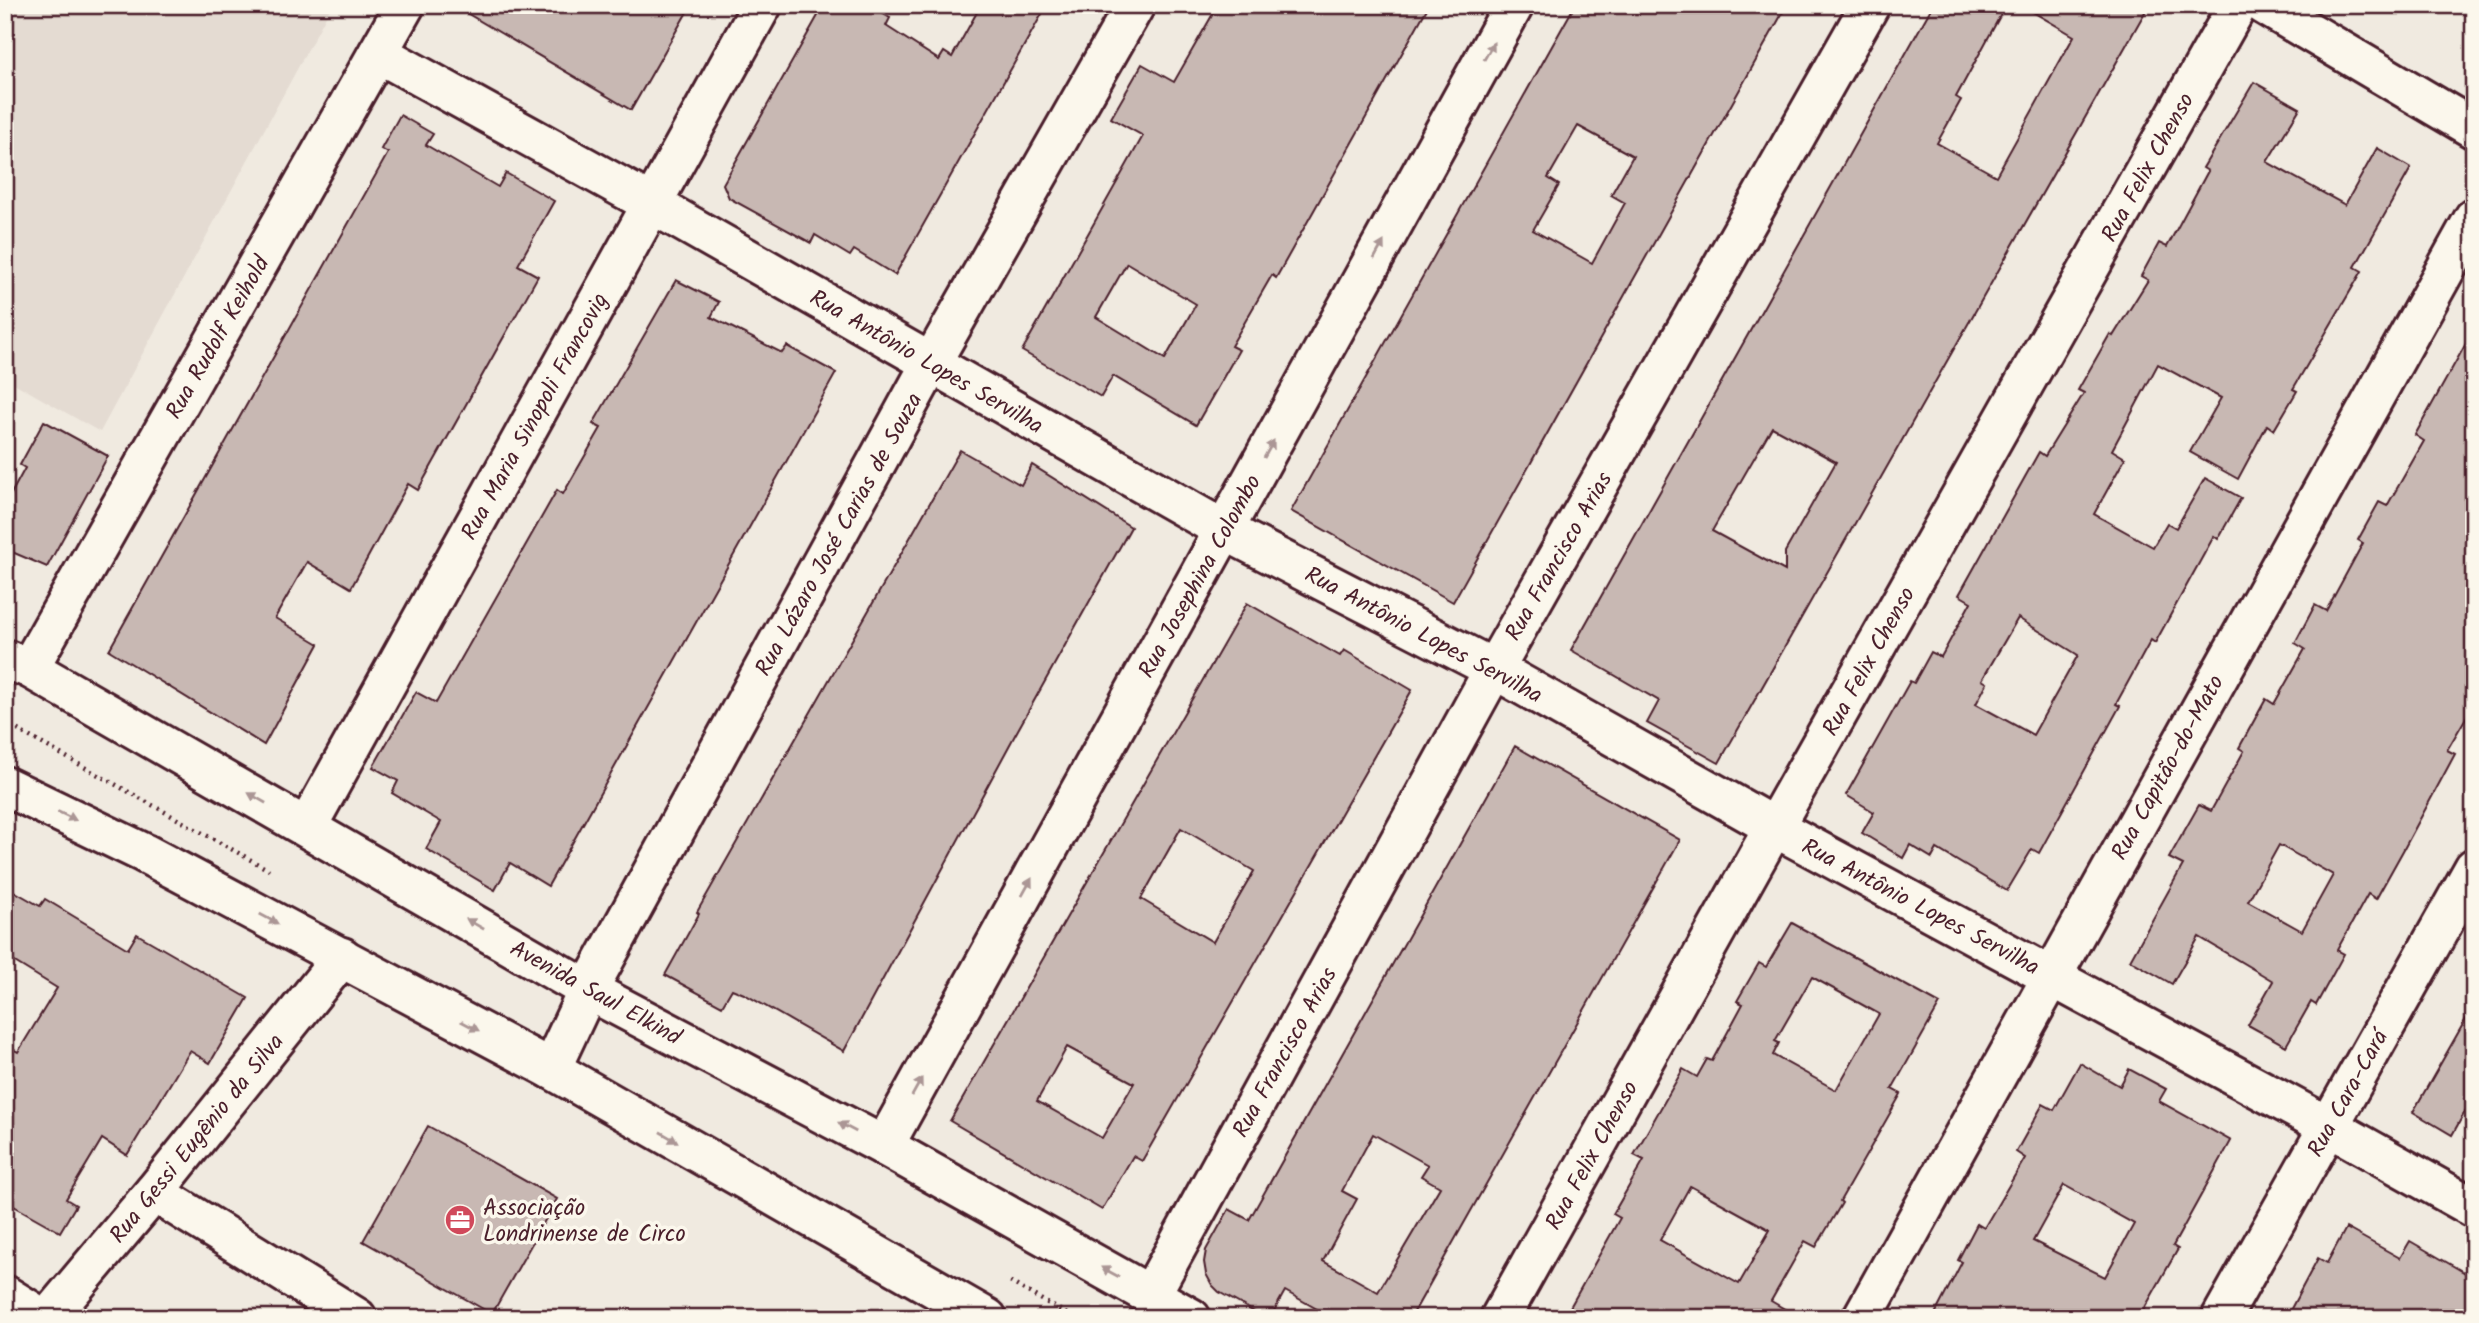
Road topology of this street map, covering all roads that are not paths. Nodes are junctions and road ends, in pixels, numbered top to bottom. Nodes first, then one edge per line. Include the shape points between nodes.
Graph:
1 (405, 5) edge
2 (762, 5) edge
3 (1135, 5) edge
4 (1514, 5) edge
5 (1870, 5) edge
6 (2238, 5) edge
7 (2264, 5) edge
8 (379, 52) junction
9 (2474, 129) edge
10 (652, 204) junction
11 (2474, 218) edge
12 (931, 363) junction
13 (1224, 530) junction
14 (17, 664) edge
15 (1494, 669) junction
16 (5, 786) edge
17 (307, 827) junction
18 (1774, 827) junction
19 (2474, 868) edge
20 (342, 957) junction
21 (2051, 976) junction
22 (588, 990) junction
23 (551, 1069) junction
24 (2328, 1126) junction
25 (884, 1146) junction
26 (154, 1192) junction
27 (2474, 1208) edge
28 (1151, 1294) junction
29 (5, 1295) edge
30 (42, 1318) edge
31 (48, 1318) edge
32 (357, 1318) edge
33 (986, 1318) edge
34 (1191, 1318) edge
35 (1500, 1318) edge
36 (1862, 1318) edge
37 (2221, 1318) edge

1 - 8 street, Rua Rudolf Keihold
2 - 10 street, Rua Maria Sinopoli Francovig
3 - 12 street, Rua Lázaro José Carias de Souza
13 -> 4 street, Rua Josephina Colombo
5 - 15 street, Rua Francisco Arias
6 - 18 street, Rua Felix Chenso
7 - 9 street
8 - 10 street, Rua Antônio Lopes Servilha
8 - 14 street, Rua Rudolf Keihold
10 - 12 street, Rua Antônio Lopes Servilha
10 - 17 street, Rua Maria Sinopoli Francovig
11 - 21 street, Rua Capitão-do-Mato
12 - 13 street, Rua Antônio Lopes Servilha
12 - 22 street, Rua Lázaro José Carias de Souza
13 - 15 street, Rua Antônio Lopes Servilha
25 -> 13 street, Rua Josephina Colombo
17 -> 14 street, Avenida Saul Elkind
15 - 18 street, Rua Antônio Lopes Servilha
15 - 28 street, Rua Francisco Arias
16 -> 20 street
22 -> 17 street, Avenida Saul Elkind
18 - 21 street, Rua Antônio Lopes Servilha
18 - 35 street, Rua Felix Chenso
19 - 24 street, Rua Cara-Cará
20 -> 23 street
20 - 26 street, Rua Gessi Eugênio da Silva
21 - 24 street, Rua Antônio Lopes Servilha
21 - 36 street, Rua Capitão-do-Mato
22 - 23 street, Rua Lázaro José Carias de Souza
25 -> 22 street, Avenida Saul Elkind
23 -> 33 street
24 - 27 street, Rua Antônio Lopes Servilha
24 - 37 street, Rua Cara-Cará
28 -> 25 street, Avenida Saul Elkind
26 - 31 street, Rua Gessi Eugênio da Silva
26 - 32 street
28 - 34 street, Avenida Saul Elkind
29 - 30 street

